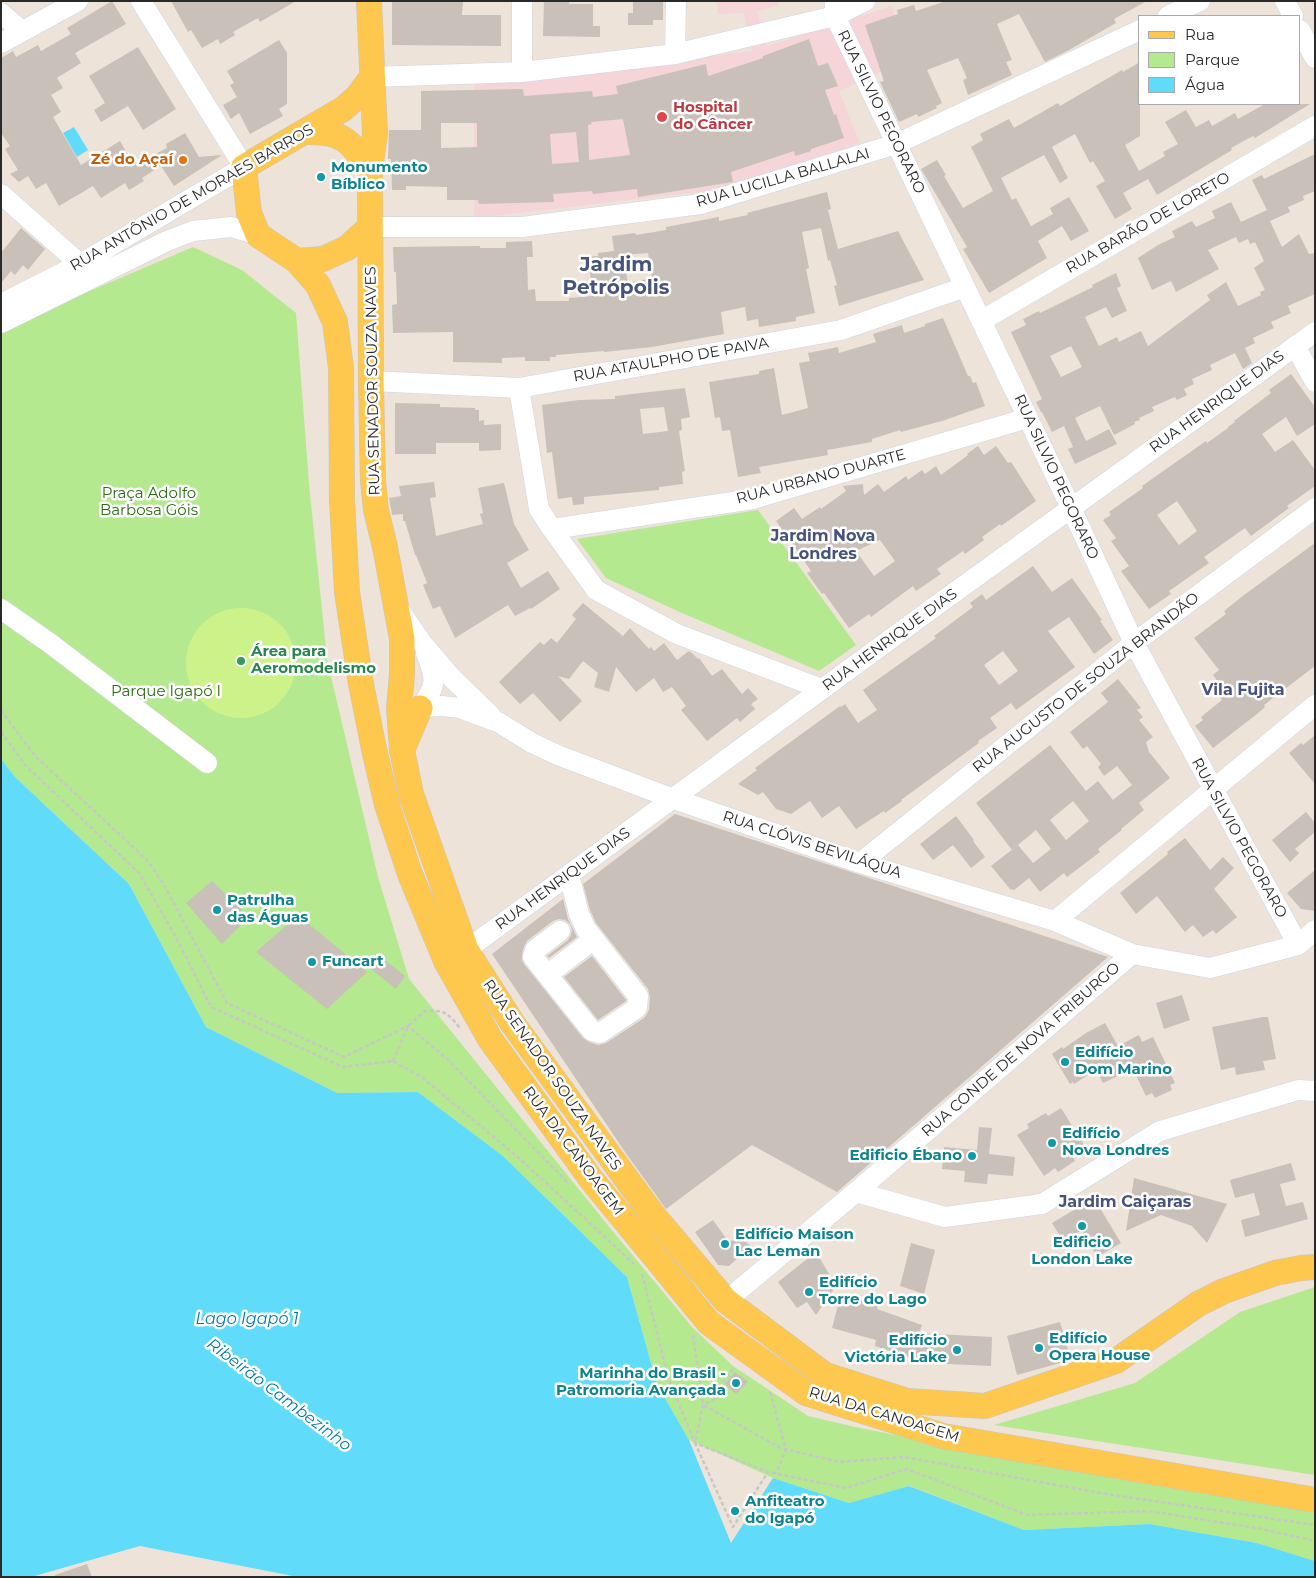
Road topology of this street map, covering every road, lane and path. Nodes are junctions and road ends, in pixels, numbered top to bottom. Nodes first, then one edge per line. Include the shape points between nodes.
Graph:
1 (78, 1) edge
2 (141, 1) edge
3 (369, 1) edge
4 (522, 1) edge
5 (676, 1) edge
6 (865, 1) edge
7 (1200, 1) edge
8 (1285, 1) edge
9 (835, 9) edge
10 (1, 13) edge
11 (1170, 15) edge
12 (1292, 15) edge
13 (22, 31) junction
14 (1138, 31) edge
15 (1301, 32) edge
16 (1, 43) edge
17 (675, 54) junction
18 (1315, 58) edge
19 (522, 72) junction
20 (372, 77) junction
21 (1315, 126) edge
22 (305, 132) junction
23 (896, 144) junction
24 (244, 167) junction
25 (370, 170) junction
26 (1, 194) edge
27 (370, 228) junction
28 (258, 235) junction
29 (297, 261) junction
30 (80, 264) junction
31 (123, 264) junction
32 (965, 287) junction
33 (1, 304) edge
34 (981, 320) junction
35 (1, 323) edge
36 (1315, 332) edge
37 (1295, 346) junction
38 (371, 381) junction
39 (1315, 382) edge
40 (519, 388) junction
41 (1028, 418) junction
42 (1071, 508) junction
43 (1315, 508) edge
44 (552, 529) junction
45 (396, 605) junction
46 (1, 608) edge
47 (422, 643) junction
48 (1134, 643) junction
49 (361, 684) junction
50 (822, 690) junction
51 (1315, 705) edge
52 (409, 708) junction
53 (498, 722) junction
54 (207, 763) dead end
55 (1213, 790) junction
56 (674, 799) junction
57 (860, 862) junction
58 (569, 875) junction
59 (1055, 921) junction
60 (560, 930) dead end
61 (1315, 930) edge
62 (594, 939) junction
63 (1298, 945) junction
64 (1132, 954) junction
65 (456, 955) junction
66 (548, 975) junction
67 (464, 1028) dead end
68 (393, 1061) dead end
69 (1315, 1091) edge
70 (856, 1192) junction
71 (1315, 1267) edge
72 (726, 1301) junction
73 (733, 1369) dead end
74 (770, 1390) dead end
75 (768, 1472) dead end
76 (776, 1473) dead end
77 (1315, 1500) edge

1 - 13 street
2 - 24 street
3 - 20 main road, RUA SENADOR SOUZA NAVES
4 - 19 street
5 - 17 street
6 - 9 street
7 - 11 street
8 - 12 street
9 - 17 street
9 - 23 street, RUA SILVIO PEGORARO
10 - 13 street
13 - 16 street
14 - 23 street, RUA LUCILLA BALLALAI
15 - 18 street
17 - 19 street
19 - 20 street
20 - 22 main road, RUA ANTÔNIO DE MORAES BARROS via 343,109
20 - 25 main road, RUA SENADOR SOUZA NAVES via 375,134
21 - 34 street, RUA BARÃO DE LORETO
22 - 24 main road, RUA ANTÔNIO DE MORAES BARROS
22 - 25 main road via 339,136 355,147
23 - 27 street, RUA LUCILLA BALLALAI via 701,204 522,227
23 - 32 street, RUA SILVIO PEGORARO
24 - 28 main road via 249,214
24 - 30 street, RUA ANTÔNIO DE MORAES BARROS
25 - 27 main road, RUA SENADOR SOUZA NAVES
26 - 30 street
27 - 29 main road via 348,248 322,259
27 - 38 main road, RUA SENADOR SOUZA NAVES
28 - 29 main road
28 - 31 street, RUA ANTÔNIO DE MORAES BARROS via 230,227 193,231
29 - 49 main road via 318,285 335,322 341,368 342,500 347,592
30 - 31 street via 92,268
30 - 33 street, RUA ANTÔNIO DE MORAES BARROS
31 - 35 street, RUA ANTÔNIO DE MORAES BARROS
32 - 34 street, RUA SILVIO PEGORARO
32 - 40 street, RUA ATAULPHO DE PAIVA via 841,330
34 - 41 street, RUA SILVIO PEGORARO
36 - 37 street, RUA HENRIQUE DIAS
37 - 39 street
37 - 42 street, RUA HENRIQUE DIAS
38 - 40 street, RUA ATAULPHO DE PAIVA
38 - 45 main road, RUA SENADOR SOUZA NAVES via 376,510
40 - 44 street via 539,508
41 - 42 street, RUA SILVIO PEGORARO
41 - 44 street, RUA URBANO DUARTE via 753,499
42 - 48 street, RUA SILVIO PEGORARO
42 - 50 street, RUA HENRIQUE DIAS
43 - 48 street, RUA AUGUSTO DE SOUZA BRANDÃO
44 - 50 street via 596,590 677,634
45 - 47 street, RUA CLÓVIS BEVILÁQUA
45 - 52 main road, RUA SENADOR SOUZA NAVES via 402,639 402,674
46 - 54 street
47 - 52 street via 434,672 434,686 429,697
47 - 53 street, RUA CLÓVIS BEVILÁQUA via 451,677
48 - 55 street, RUA SILVIO PEGORARO
48 - 57 street, RUA AUGUSTO DE SOUZA BRANDÃO
49 - 52 main road via 384,702
49 - 65 main road via 387,805 410,874
50 - 56 street, RUA HENRIQUE DIAS
51 - 55 street
52 - 53 street, RUA CLÓVIS BEVILÁQUA via 460,708
52 - 65 main road, RUA SENADOR SOUZA NAVES via 402,750 410,794
53 - 56 street, RUA CLÓVIS BEVILÁQUA via 560,756
55 - 59 street
55 - 63 street, RUA SILVIO PEGORARO
56 - 57 street, RUA CLÓVIS BEVILÁQUA
56 - 58 street, RUA HENRIQUE DIAS
57 - 59 street, RUA CLÓVIS BEVILÁQUA
58 - 62 street via 579,914
58 - 65 street, RUA HENRIQUE DIAS
59 - 64 street, RUA CLÓVIS BEVILÁQUA
60 - 66 street via 533,953
61 - 63 street
62 - 66 street
62 - 66 street via 638,996 637,1008 600,1033 592,1032
63 - 64 street, RUA CLÓVIS BEVILÁQUA via 1210,968
64 - 70 street, RUA CONDE DE NOVA FRIBURGO
65 - 72 main road, RUA SENADOR SOUZA NAVES via 512,1024 653,1215
65 - 77 main road, RUA DA CANOAGEM via 490,1039 585,1171 709,1323 806,1393 943,1436
67 - 68 path via 460,1028 449,1014 425,1011 408,1026
69 - 70 street via 1298,1090 1160,1131 1042,1204 945,1216
70 - 72 street, RUA CONDE DE NOVA FRIBURGO
71 - 72 main road, RUA SENADOR SOUZA NAVES via 1275,1273 1224,1291 1198,1304 1116,1361 984,1406 907,1401 825,1375
73 - 75 path via 722,1384 724,1394 703,1405 695,1443 733,1527
74 - 76 path via 786,1450

